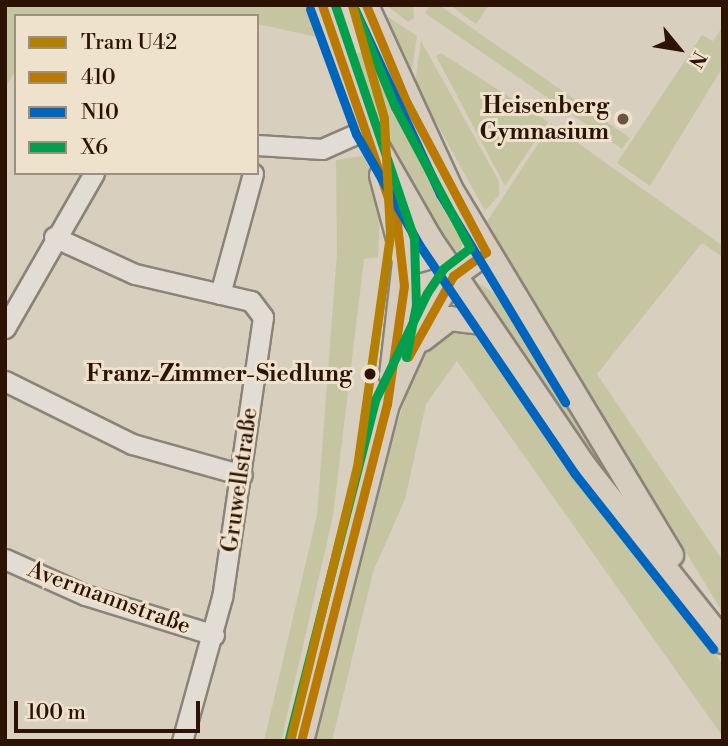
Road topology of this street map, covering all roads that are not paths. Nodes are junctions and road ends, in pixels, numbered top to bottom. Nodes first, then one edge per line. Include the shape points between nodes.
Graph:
1 (322, 5) edge
2 (366, 5) edge
3 (368, 129) junction
4 (259, 149) edge
5 (93, 175) edge
6 (252, 175) edge
7 (54, 237) junction
8 (486, 252) junction
9 (453, 276) junction
10 (220, 294) junction
11 (404, 304) junction
12 (484, 322) junction
13 (5, 328) edge
14 (412, 347) junction
15 (5, 381) edge
16 (387, 404) junction
17 (242, 475) junction
18 (5, 559) edge
19 (701, 610) junction
20 (214, 635) junction
21 (723, 641) edge
22 (183, 741) edge
23 (301, 741) edge

1 - 3 main road
2 - 8 main road via 406,101
3 - 4 street via 322,149
3 - 9 main road
3 - 11 main road via 402,242
5 - 7 street
6 - 10 street
7 - 10 street, Gruwellstraße via 126,271
7 - 13 street
8 - 9 main road
8 - 19 main road
9 - 11 main road via 433,279
9 - 12 main road
9 - 14 main road
10 - 17 street, Gruwellstraße via 251,301 263,317
11 - 16 main road
12 - 14 main road via 449,318
12 - 19 main road via 585,467
14 - 16 main road
15 - 17 street via 132,444
16 - 23 main road
17 - 20 street, Gruwellstraße
18 - 20 street, Avermannstraße via 85,595
19 - 21 main road
20 - 22 street, Gruwellstraße

